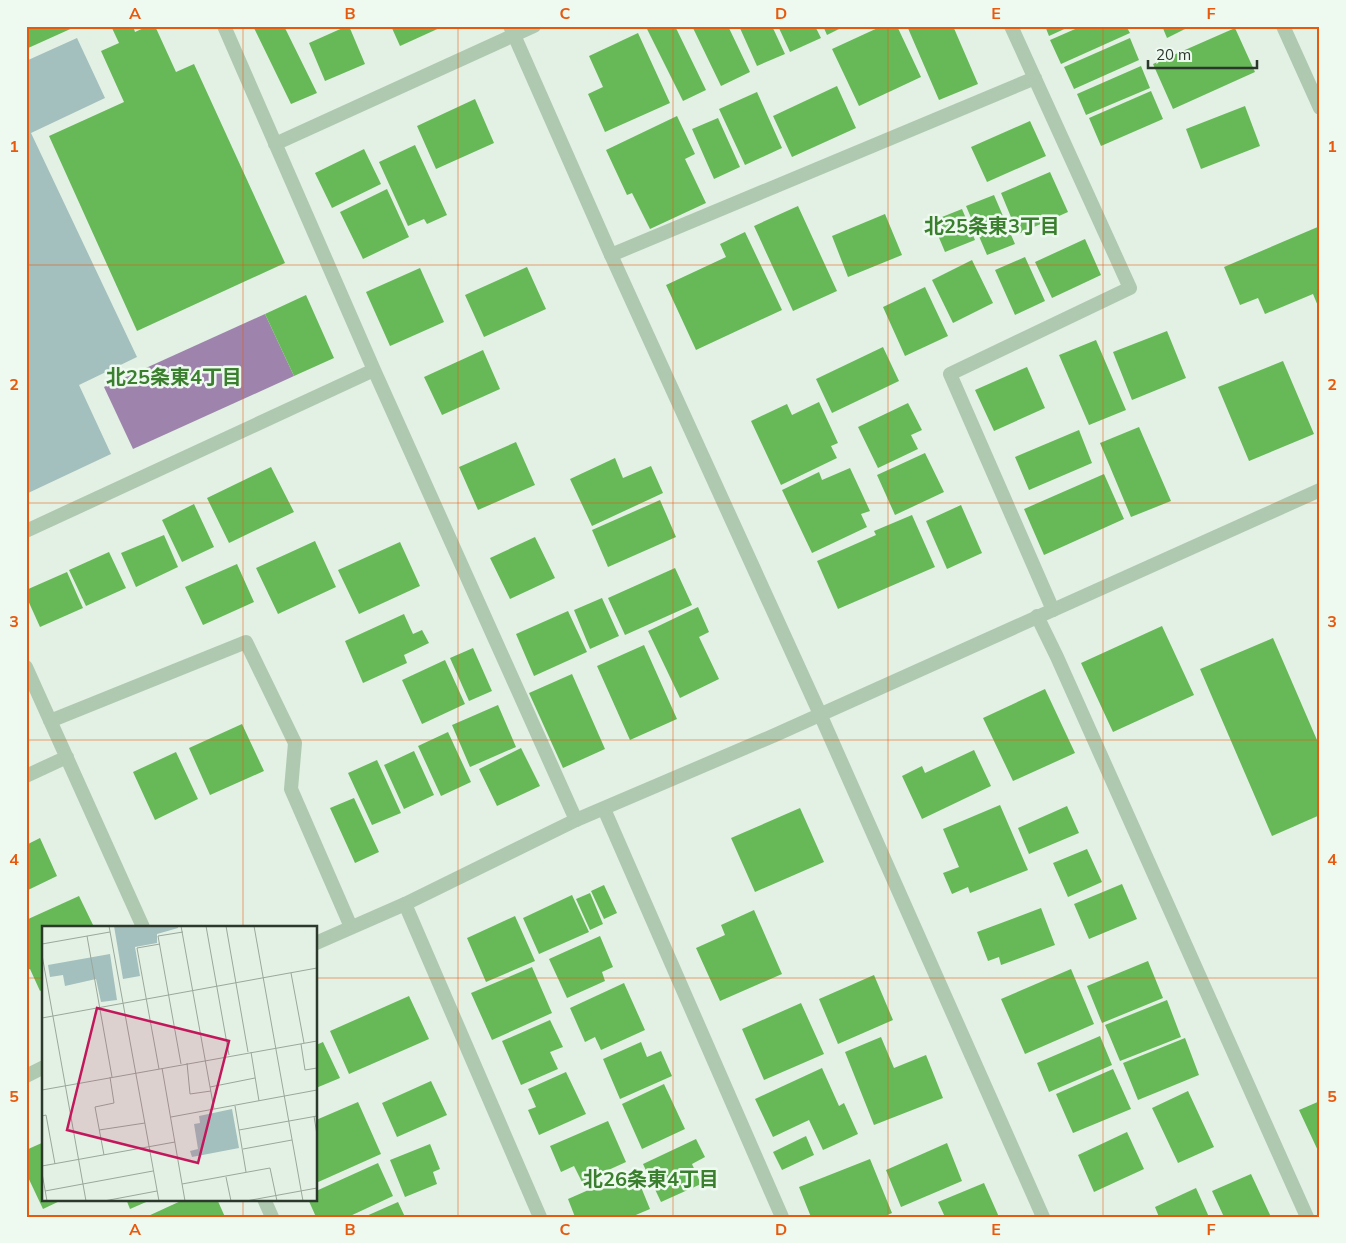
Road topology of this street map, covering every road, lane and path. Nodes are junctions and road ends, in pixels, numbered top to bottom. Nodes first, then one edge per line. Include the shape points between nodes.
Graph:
1 (224, 26) edge
2 (534, 26) edge
3 (1011, 26) edge
4 (1283, 26) edge
5 (512, 31) edge
6 (1035, 78) junction
7 (1320, 108) edge
8 (275, 144) junction
9 (611, 255) junction
10 (374, 370) junction
11 (1320, 490) edge
12 (26, 531) edge
13 (1053, 610) junction
14 (1037, 616) junction
15 (26, 667) edge
16 (820, 714) junction
17 (50, 721) junction
18 (66, 757) junction
19 (26, 776) edge
20 (604, 809) junction
21 (576, 820) junction
22 (405, 904) junction
23 (143, 926) edge
24 (351, 927) junction
25 (318, 942) edge
26 (42, 1068) edge
27 (26, 1076) edge
28 (264, 1200) edge
29 (272, 1217) edge
30 (540, 1217) edge
31 (782, 1217) edge
32 (1043, 1217) edge
33 (1307, 1217) edge

1 - 8 street
2 - 5 street
3 - 6 street
4 - 7 street
5 - 8 street
5 - 9 street
6 - 9 street
6 - 13 street via 1130,288 950,374
8 - 10 street
9 - 16 street
10 - 12 street
10 - 21 street
11 - 13 street
13 - 14 street
14 - 16 street
14 - 33 street
15 - 17 street
16 - 20 street
16 - 32 street
17 - 18 street
17 - 24 street via 246,642 295,743 291,789
18 - 19 street
18 - 23 street
20 - 21 street
20 - 31 street
21 - 22 street
22 - 24 street
22 - 30 street
24 - 25 street
26 - 27 street
28 - 29 street

